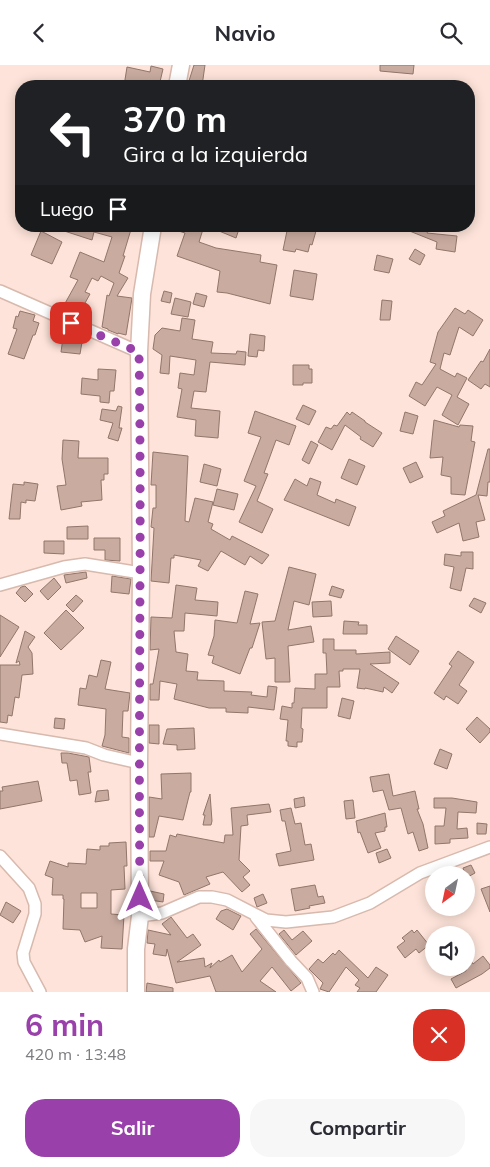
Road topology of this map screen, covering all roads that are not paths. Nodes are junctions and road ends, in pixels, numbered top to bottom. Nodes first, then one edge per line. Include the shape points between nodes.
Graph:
1 (181, 65) edge
2 (178, 80) edge
3 (152, 232) edge
4 (0, 291) edge
5 (139, 352) junction
6 (141, 573) junction
7 (0, 585) edge
8 (0, 733) edge
9 (139, 763) junction
10 (490, 847) edge
11 (0, 856) edge
12 (253, 914) junction
13 (140, 916) junction
14 (40, 992) edge
15 (136, 992) edge
16 (313, 992) edge

1 - 2 main road
3 - 5 main road via 142,294
4 - 5 street
5 - 6 main road
6 - 7 street via 85,564
6 - 9 main road
8 - 9 street via 86,748
9 - 13 main road
10 - 12 street via 420,873 370,903 333,917 286,922 266,920
11 - 14 street via 29,888 35,904 23,953 24,962
12 - 13 street via 227,901 199,897 162,913
12 - 16 street via 307,977
13 - 15 main road

